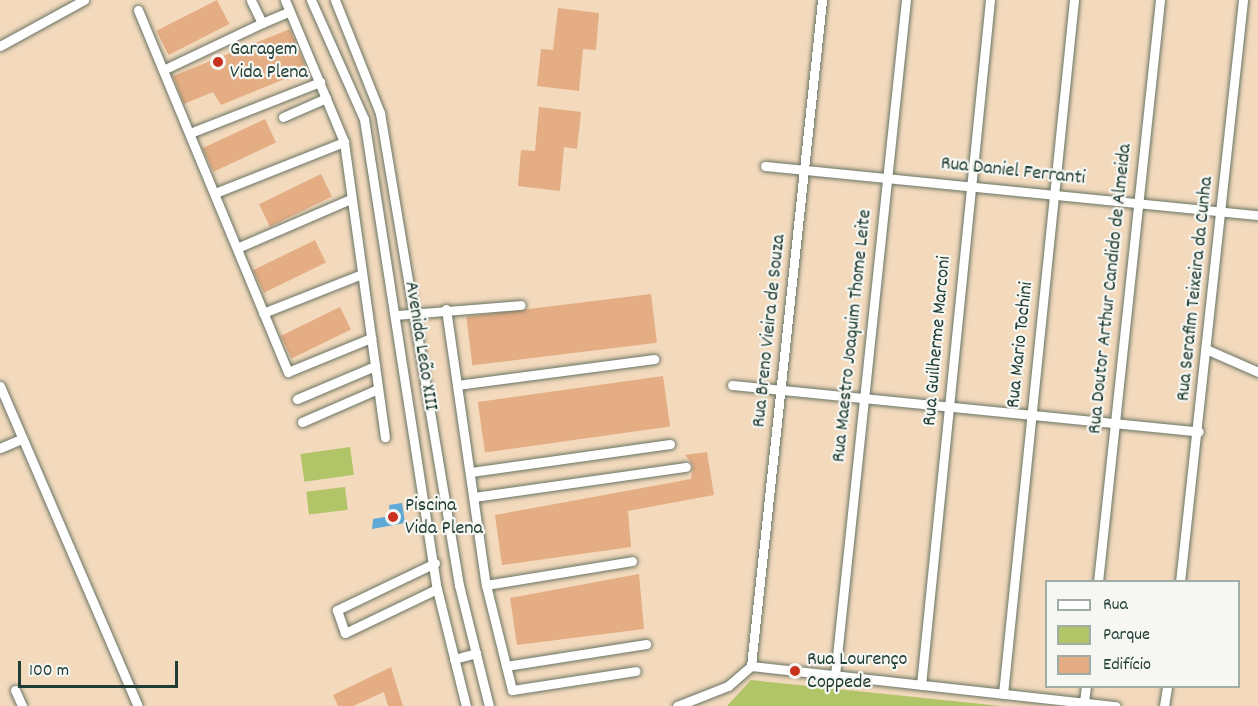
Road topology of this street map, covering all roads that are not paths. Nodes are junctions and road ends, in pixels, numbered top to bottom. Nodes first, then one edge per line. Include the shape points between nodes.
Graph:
1 (84, 0) edge
2 (251, 0) edge
3 (285, 0) edge
4 (311, 0) edge
5 (335, 0) edge
6 (822, 0) edge
7 (906, 0) edge
8 (990, 0) edge
9 (1074, 0) edge
10 (1160, 0) edge
11 (1243, 0) edge
12 (138, 9) dead end
13 (290, 11) junction
14 (262, 23) junction
15 (0, 46) edge
16 (163, 70) junction
17 (320, 82) junction
18 (326, 98) junction
19 (283, 117) dead end
20 (190, 133) junction
21 (344, 142) junction
22 (765, 166) dead end
23 (804, 170) junction
24 (888, 177) junction
25 (970, 186) junction
26 (215, 193) junction
27 (1054, 195) junction
28 (351, 199) junction
29 (1138, 203) junction
30 (1222, 212) junction
31 (1258, 215) edge
32 (237, 248) junction
33 (362, 273) junction
34 (521, 304) dead end
35 (446, 309) junction
36 (415, 313) junction
37 (263, 314) junction
38 (396, 315) junction
39 (371, 338) junction
40 (1208, 350) junction
41 (654, 359) dead end
42 (375, 366) junction
43 (1258, 372) edge
44 (457, 385) junction
45 (732, 385) dead end
46 (0, 386) edge
47 (378, 389) junction
48 (782, 389) junction
49 (866, 398) junction
50 (297, 399) dead end
51 (950, 406) junction
52 (1032, 414) junction
53 (302, 422) dead end
54 (1115, 424) junction
55 (1199, 432) junction
56 (385, 437) dead end
57 (21, 439) junction
58 (670, 444) dead end
59 (0, 448) edge
60 (686, 467) dead end
61 (471, 472) junction
62 (474, 497) junction
63 (632, 561) dead end
64 (435, 563) junction
65 (1098, 580) edge
66 (1180, 580) edge
67 (486, 585) junction
68 (437, 589) junction
69 (646, 644) dead end
70 (476, 653) junction
71 (454, 659) junction
72 (506, 666) junction
73 (751, 666) junction
74 (636, 671) dead end
75 (835, 675) junction
76 (921, 685) junction
77 (1086, 688) edge
78 (1167, 688) edge
79 (15, 690) dead end
80 (1003, 694) junction
81 (706, 702) edge
82 (1084, 702) junction
83 (22, 706) edge
84 (138, 706) edge
85 (466, 706) edge
86 (489, 706) edge
87 (676, 706) edge
88 (1116, 706) edge
89 (1164, 706) edge

1 - 15 street
2 - 14 street
3 - 13 street
4 - 38 street, Avenida Leão XIII via 364,119
5 - 36 street, Avenida Leão XIII via 380,113
6 - 23 street, Rua Breno Vieira de Souza
7 - 24 street, Rua Maestro Joaquim Thome Leite
8 - 25 street, Rua Guilherme Marconi
9 - 27 street, Rua Mario Tochini
10 - 29 street, Rua Doutor Arthur Candido de Almeida
11 - 30 street, Rua Serafim Teixeira da Cunha
12 - 16 street
13 - 14 street
13 - 17 street
14 - 16 street
16 - 20 street
17 - 18 street
17 - 20 street
18 - 19 street
18 - 21 street
20 - 26 street
21 - 26 street
21 - 28 street
22 - 23 street, Rua Daniel Ferranti
23 - 24 street, Rua Daniel Ferranti
23 - 48 street, Rua Breno Vieira de Souza
24 - 25 street, Rua Daniel Ferranti
24 - 49 street, Rua Maestro Joaquim Thome Leite
25 - 27 street, Rua Daniel Ferranti
25 - 51 street, Rua Guilherme Marconi
26 - 32 street
27 - 29 street, Rua Daniel Ferranti
27 - 52 street, Rua Mario Tochini
28 - 32 street
28 - 33 street
29 - 30 street, Rua Daniel Ferranti
29 - 54 street, Rua Doutor Arthur Candido de Almeida
30 - 31 street, Rua Daniel Ferranti
30 - 40 street, Rua Serafim Teixeira da Cunha
32 - 37 street
33 - 37 street
33 - 39 street
34 - 35 street
35 - 36 street
35 - 44 street
36 - 38 street
36 - 70 street, Avenida Leão XIII via 459,585
37 - 39 street via 288,372
38 - 64 street, Avenida Leão XIII
39 - 42 street
40 - 43 street
40 - 55 street, Rua Serafim Teixeira da Cunha
41 - 44 street
42 - 47 street
42 - 50 street
44 - 61 street
45 - 48 street
46 - 57 street
47 - 53 street
47 - 56 street
48 - 49 street
48 - 73 street, Rua Breno Vieira de Souza
49 - 51 street
49 - 75 street, Rua Maestro Joaquim Thome Leite
51 - 52 street
51 - 76 street, Rua Guilherme Marconi
52 - 54 street
52 - 80 street, Rua Mario Tochini
54 - 55 street
54 - 65 street, Rua Doutor Arthur Candido de Almeida
55 - 66 street, Rua Serafim Teixeira da Cunha
57 - 59 street
57 - 84 street
58 - 61 street
60 - 62 street
61 - 62 street
62 - 67 street
63 - 67 street
64 - 68 street, Avenida Leão XIII
64 - 68 street via 337,610 345,633
67 - 72 street
68 - 71 street, Avenida Leão XIII
69 - 72 street
70 - 71 street
70 - 86 street, Avenida Leão XIII
71 - 85 street, Avenida Leão XIII
72 - 74 street via 512,690
73 - 75 street
73 - 81 street
75 - 76 street
76 - 80 street
77 - 82 street
78 - 89 street
79 - 83 street
80 - 82 street
81 - 87 street
82 - 88 street

